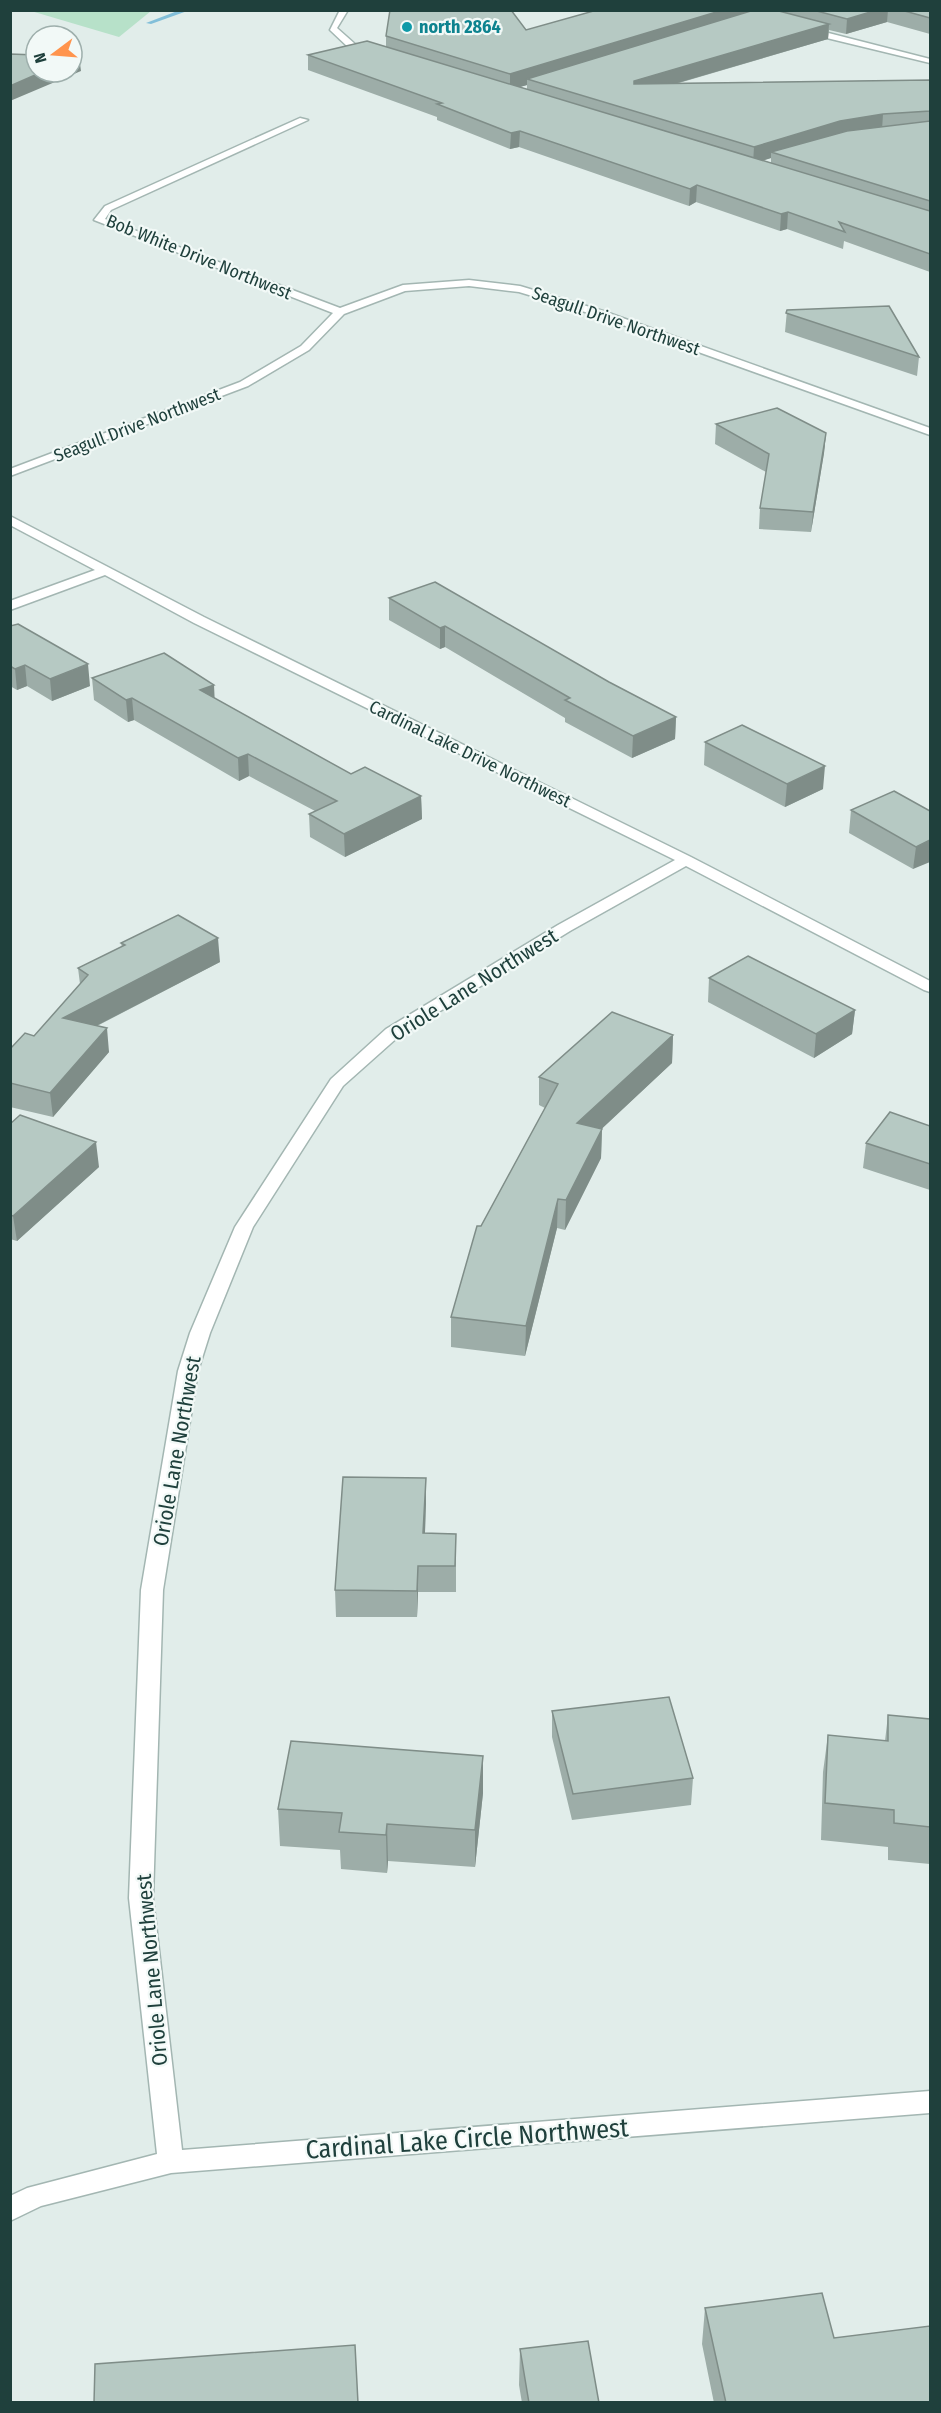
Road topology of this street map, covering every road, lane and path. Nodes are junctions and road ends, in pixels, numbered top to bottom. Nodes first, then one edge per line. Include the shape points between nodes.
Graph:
1 (344, 10) edge
2 (794, 27) edge
3 (379, 55) edge
4 (930, 61) edge
5 (303, 120) dead end
6 (340, 312) junction
7 (930, 432) edge
8 (10, 473) edge
9 (10, 520) edge
10 (107, 570) junction
11 (10, 606) edge
12 (686, 860) junction
13 (930, 987) edge
14 (930, 2102) edge
15 (171, 2162) junction
16 (10, 2209) edge

1 - 3 street via 333,28 352,46
2 - 4 street
5 - 6 street, Bob White Drive Northwest via 108,208 99,220
6 - 7 street, Seagull Drive Northwest via 403,288 469,283 520,289 599,313
6 - 8 street, Seagull Drive Northwest via 305,348 244,384
9 - 10 street, Cardinal Lake Drive Northwest
10 - 11 street
10 - 12 street, Cardinal Lake Drive Northwest via 199,620
12 - 13 street, Cardinal Lake Drive Northwest
12 - 15 street, Oriole Lane Northwest via 564,928 392,1033 337,1083 244,1227 200,1333 188,1371 152,1590 141,1886
14 - 15 street, Cardinal Lake Circle Northwest
15 - 16 street, Cardinal Lake Circle Northwest via 36,2196

